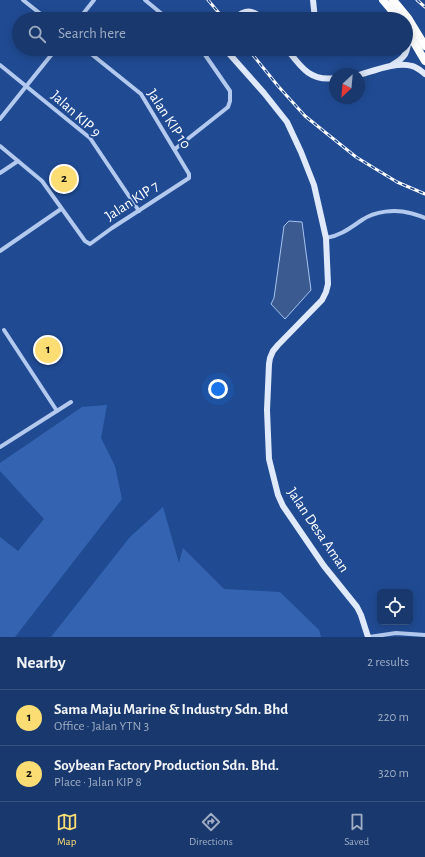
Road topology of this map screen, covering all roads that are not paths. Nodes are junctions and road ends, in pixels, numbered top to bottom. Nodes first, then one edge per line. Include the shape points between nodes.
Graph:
1 (23, 0) edge
2 (94, 0) edge
3 (145, 0) edge
4 (313, 0) edge
5 (383, 0) edge
6 (393, 0) edge
7 (38, 12) edge
8 (85, 12) edge
9 (160, 12) edge
10 (314, 12) edge
11 (393, 12) edge
12 (403, 12) edge
13 (413, 26) edge
14 (413, 41) edge
15 (425, 46) edge
16 (50, 56) edge
17 (94, 56) edge
18 (206, 56) edge
19 (231, 56) edge
20 (292, 56) edge
21 (404, 56) edge
22 (425, 61) edge
23 (0, 65) edge
24 (390, 66) junction
25 (365, 73) edge
26 (425, 74) edge
27 (329, 78) edge
28 (26, 86) junction
29 (0, 119) edge
30 (0, 146) edge
31 (175, 149) junction
32 (18, 161) junction
33 (0, 173) edge
34 (190, 176) joint
35 (61, 209) junction
36 (139, 211) junction
37 (425, 218) edge
38 (326, 238) junction
39 (0, 251) edge
40 (4, 330) dead end
41 (71, 402) dead end
42 (57, 411) junction
43 (0, 447) edge
44 (425, 635) edge
45 (369, 637) edge

1 - 7 street
2 - 8 street
3 - 9 street
4 - 10 street
5 - 11 highway
6 - 12 highway
13 - 15 highway
14 - 22 highway
16 - 28 street
17 - 31 street, Jalan KIP 10 via 141,94
18 - 31 street via 230,91 230,101 228,107
19 - 38 street, Jalan Desa Aman via 287,122 314,185
20 - 27 street via 307,72
21 - 24 street
23 - 28 street, Jalan KIP 9
24 - 25 street
24 - 26 street via 410,65
28 - 29 street
28 - 36 street, Jalan KIP 9 via 90,138
30 - 32 street
31 - 34 street, Jalan KIP 10
32 - 33 street
32 - 35 street via 42,181
34 - 36 street, Jalan KIP 7 via 188,180
35 - 36 street, Jalan KIP 7 via 90,244
35 - 39 street
37 - 38 street via 397,211 375,214 364,218 337,236
38 - 45 street, Jalan Desa Aman via 328,284 324,296 278,345 270,358 267,384 269,460 283,506 324,566 357,607
40 - 42 street
41 - 42 street
42 - 43 street
44 - 45 street via 396,633

